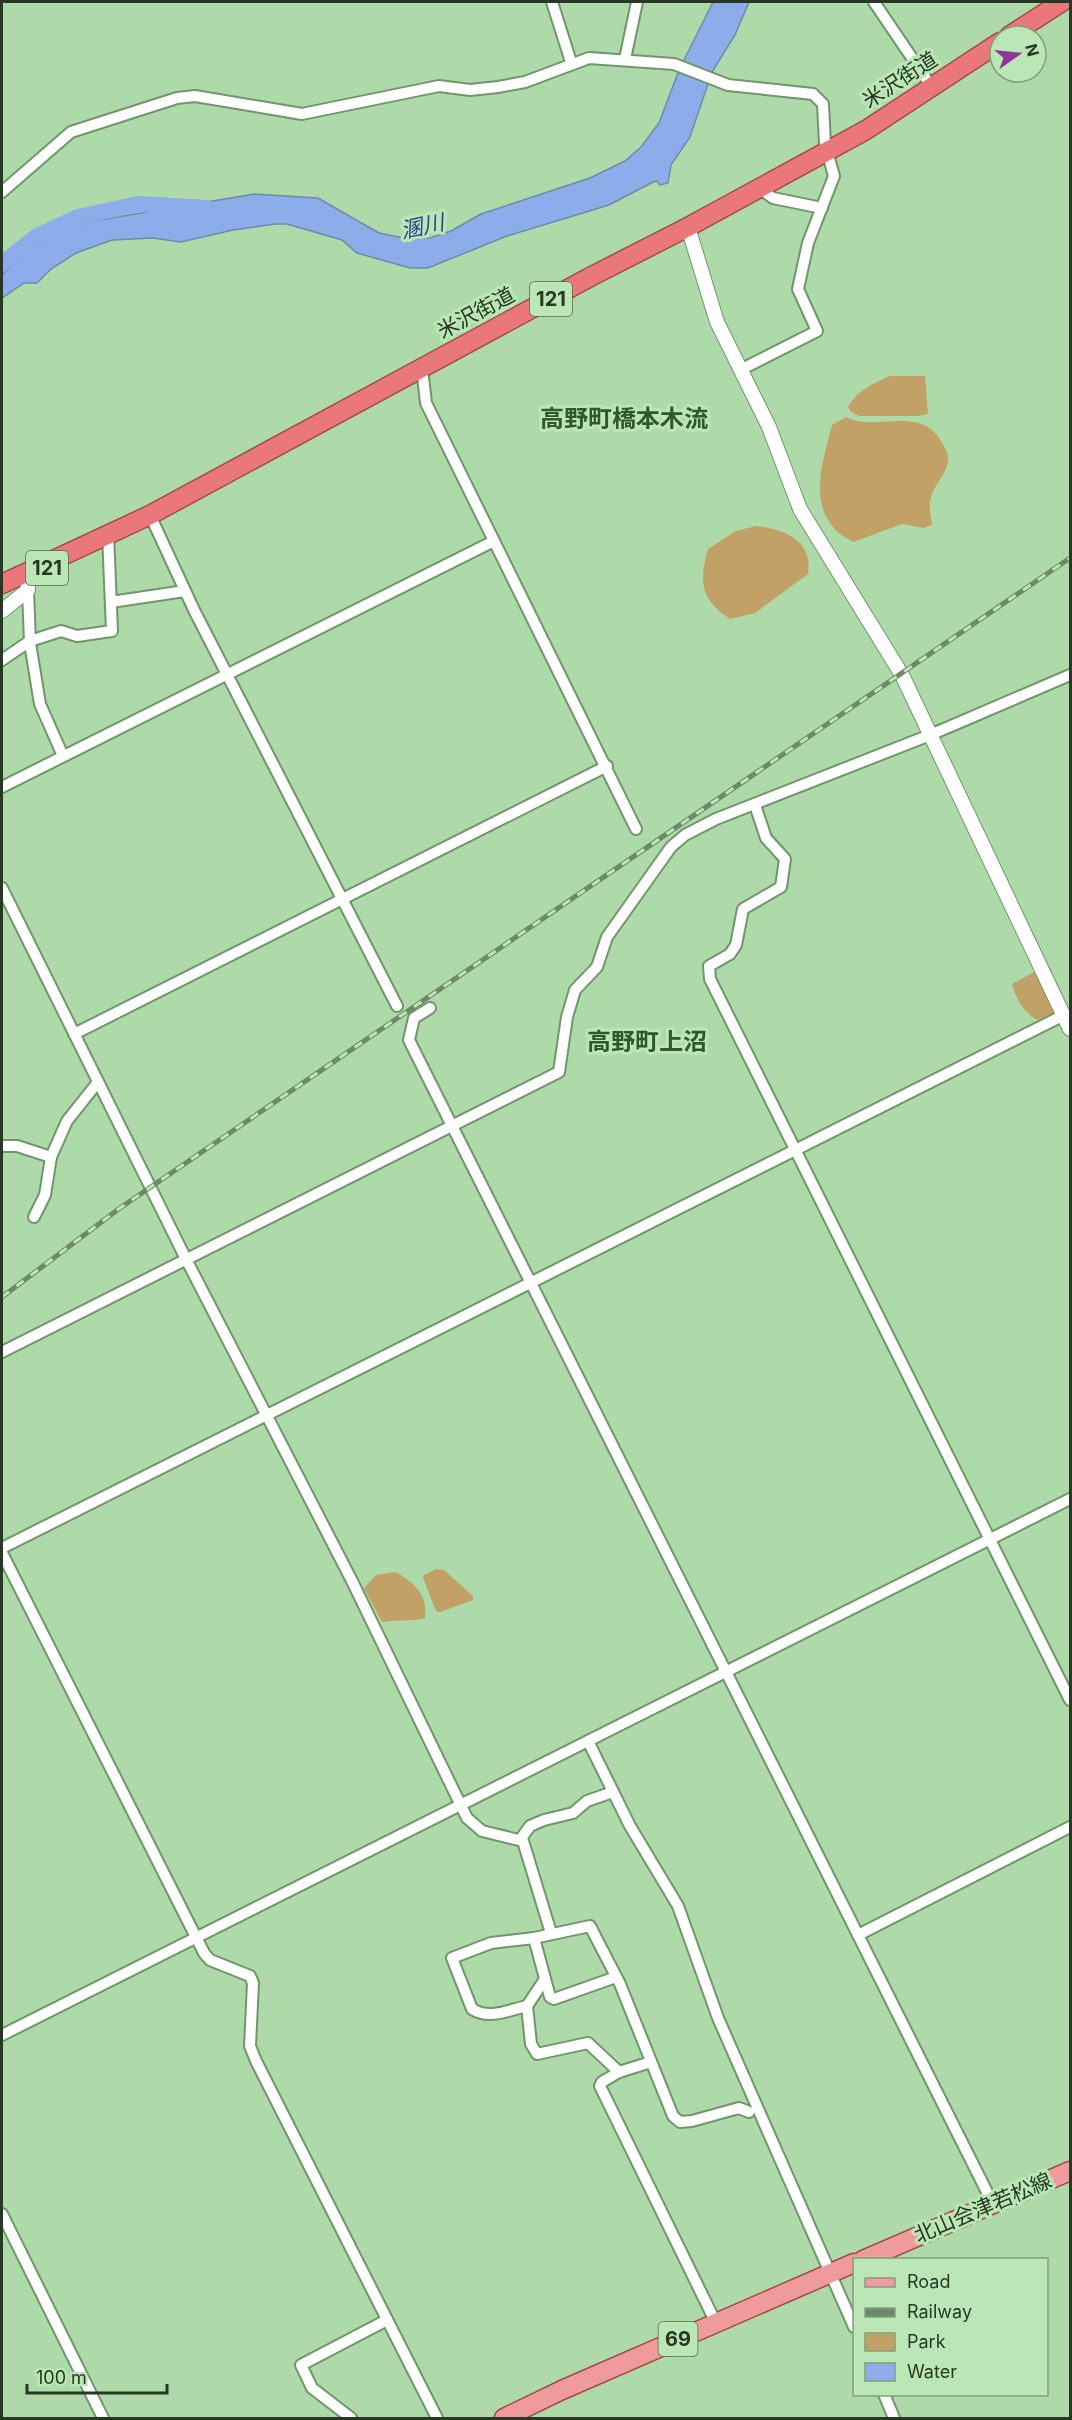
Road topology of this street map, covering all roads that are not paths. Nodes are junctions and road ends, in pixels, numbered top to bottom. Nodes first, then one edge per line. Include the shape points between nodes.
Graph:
1 (552, 2) edge
2 (637, 2) edge
3 (874, 2) edge
4 (1062, 2) edge
5 (1028, 24) edge
6 (988, 50) edge
7 (625, 59) junction
8 (571, 62) junction
9 (931, 86) junction
10 (827, 152) junction
11 (759, 188) junction
12 (2, 192) edge
13 (822, 208) junction
14 (688, 227) junction
15 (422, 368) junction
16 (740, 370) junction
17 (150, 515) junction
18 (100, 538) junction
19 (494, 541) junction
20 (28, 580) junction
21 (2, 584) edge
22 (185, 591) junction
23 (2, 594) edge
24 (111, 602) junction
25 (2, 611) edge
26 (30, 640) junction
27 (2, 660) edge
28 (227, 674) junction
29 (1071, 675) edge
30 (930, 735) junction
31 (63, 756) junction
32 (607, 766) junction
33 (2, 787) edge
34 (755, 806) junction
35 (636, 830) dead end
36 (2, 888) edge
37 (342, 899) junction
38 (397, 1006) dead end
39 (430, 1008) dead end
40 (1064, 1015) junction
41 (1071, 1029) edge
42 (74, 1034) junction
43 (98, 1082) junction
44 (454, 1124) junction
45 (2, 1146) edge
46 (797, 1148) junction
47 (51, 1157) junction
48 (34, 1217) dead end
49 (186, 1259) junction
50 (532, 1281) junction
51 (2, 1352) edge
52 (265, 1414) junction
53 (1071, 1499) edge
54 (992, 1539) junction
55 (2, 1548) edge
56 (2, 1553) edge
57 (726, 1669) junction
58 (1071, 1700) edge
59 (588, 1741) junction
60 (613, 1792) junction
61 (461, 1804) junction
62 (1071, 1827) edge
63 (520, 1840) junction
64 (551, 1933) junction
65 (858, 1935) junction
66 (197, 1937) junction
67 (534, 1938) junction
68 (616, 1977) junction
69 (545, 1979) junction
70 (527, 2006) junction
71 (2, 2034) edge
72 (651, 2062) junction
73 (619, 2072) junction
74 (748, 2112) dead end
75 (1071, 2170) edge
76 (993, 2204) junction
77 (2, 2214) edge
78 (865, 2258) edge
79 (853, 2264) edge
80 (831, 2274) junction
81 (387, 2320) junction
82 (716, 2323) junction
83 (853, 2323) edge
84 (885, 2396) edge
85 (103, 2418) edge
86 (351, 2418) edge
87 (437, 2418) edge
88 (504, 2418) edge
89 (894, 2418) edge

1 - 8 street
2 - 7 street
3 - 9 street
4 - 5 highway
6 - 9 highway, 米沢街道 / 121
7 - 8 street
7 - 10 street via 674,64 728,85 813,94 823,104
8 - 12 street via 525,82 470,90 439,86 302,114 195,96 177,98 71,132
9 - 10 highway, 米沢街道 / 121
10 - 11 highway, 米沢街道 / 121
10 - 13 street via 834,176
11 - 13 street via 773,198
11 - 14 highway, 米沢街道 / 121
13 - 16 street via 808,243 798,289 817,331
14 - 15 highway, 米沢街道 / 121
14 - 16 street via 717,322
15 - 17 highway, 米沢街道 / 121
15 - 19 street via 426,403
16 - 30 street via 769,427 800,509 902,675
17 - 18 highway, 米沢街道 / 121
17 - 22 street
18 - 20 highway, 米沢街道 / 121
18 - 24 street
19 - 28 street
19 - 32 street
20 - 21 highway, 米沢街道 / 121
20 - 23 highway, 米沢街道 / 121
20 - 25 street
20 - 26 street
22 - 24 street
22 - 28 street
24 - 26 street via 112,631 77,636 61,630
26 - 27 street
26 - 31 street via 40,704
28 - 31 street
28 - 37 street
29 - 30 street
30 - 34 street
30 - 40 street
31 - 33 street
32 - 35 street
32 - 37 street
34 - 44 street via 685,835 644,881 607,937 597,967 575,990 559,1072
34 - 46 street via 766,838 785,859 781,887 743,909 735,945 730,954 709,966 710,979
36 - 42 street
37 - 38 street
37 - 42 street
39 - 44 street via 414,1018 409,1040
40 - 41 street
40 - 46 street
42 - 43 street
43 - 47 street via 67,1121
43 - 49 street
44 - 49 street
44 - 50 street
45 - 47 street via 17,1146
46 - 50 street
46 - 54 street
47 - 48 street via 45,1195
49 - 51 street
49 - 52 street
50 - 52 street
50 - 57 street
52 - 55 street
52 - 61 street
53 - 54 street
54 - 57 street
54 - 58 street
56 - 66 street
57 - 59 street
57 - 65 street
59 - 60 street
59 - 61 street
60 - 63 street via 587,1801 573,1813 530,1826
60 - 80 street via 678,1906 718,2018
61 - 63 street via 467,1818 482,1831
61 - 66 street
62 - 65 street
63 - 64 street
64 - 67 street
64 - 68 street via 590,1926
65 - 76 street
66 - 71 street
66 - 81 street via 210,1960 250,1976 250,2046
67 - 69 street
67 - 70 street via 491,1943 451,1961 472,2009 478,2013 498,2014
68 - 69 street via 554,1999
68 - 72 street
69 - 70 street
70 - 73 street via 531,2044 537,2054 588,2043
72 - 73 street
72 - 74 street via 673,2116 680,2122 739,2108
73 - 82 street via 602,2082 603,2096
75 - 76 main road, 北山会津若松線
76 - 78 main road, 北山会津若松線
77 - 85 street
79 - 80 main road, 69
80 - 82 main road, 69
80 - 83 street
81 - 86 street via 301,2365 312,2388
81 - 87 street
82 - 88 main road, 69
84 - 89 street

